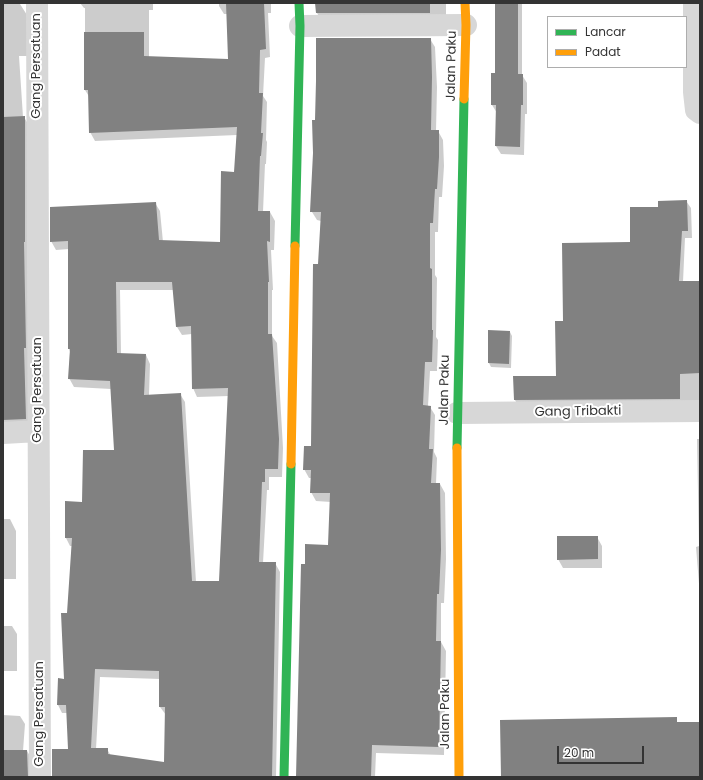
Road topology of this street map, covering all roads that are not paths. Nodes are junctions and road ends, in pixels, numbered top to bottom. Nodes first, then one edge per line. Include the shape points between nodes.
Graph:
1 (37, 3) edge
2 (299, 3) edge
3 (465, 3) edge
4 (694, 3) edge
5 (466, 25) junction
6 (300, 26) junction
7 (700, 113) edge
8 (700, 411) edge
9 (457, 413) junction
10 (38, 431) junction
11 (3, 433) edge
12 (40, 777) edge
13 (284, 777) edge
14 (460, 777) edge

1 - 10 street, Gang Persatuan
2 - 6 street
3 - 5 street, Jalan Paku
4 - 7 street via 694,92 696,110
5 - 6 street
5 - 9 street, Jalan Paku
6 - 13 street
8 - 9 street, Gang Tribakti
9 - 14 street, Jalan Paku
10 - 11 street
10 - 12 street, Gang Persatuan

